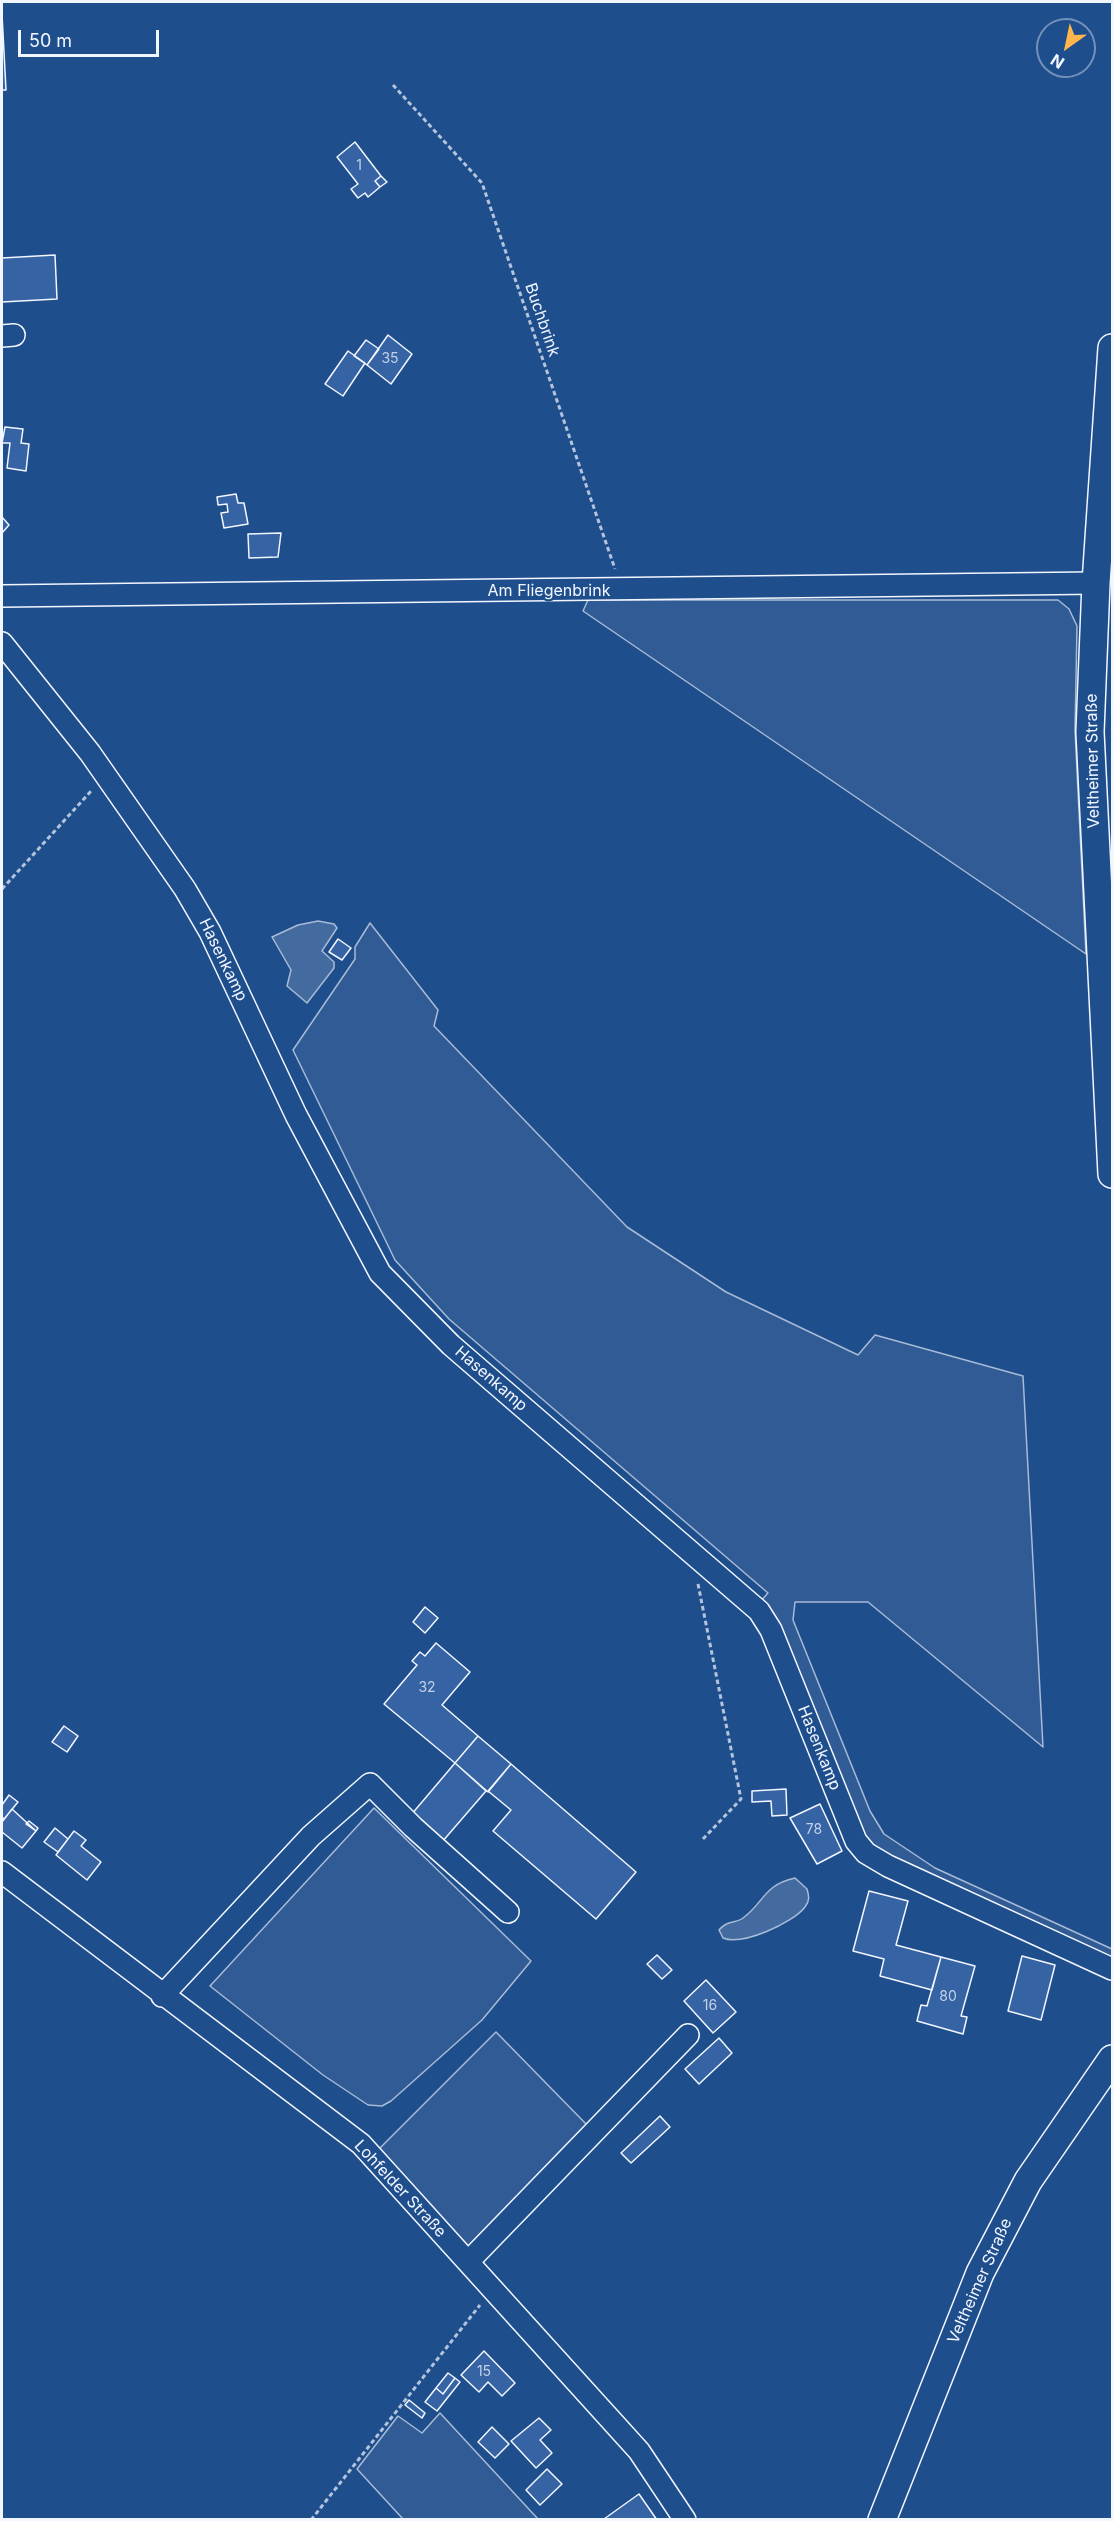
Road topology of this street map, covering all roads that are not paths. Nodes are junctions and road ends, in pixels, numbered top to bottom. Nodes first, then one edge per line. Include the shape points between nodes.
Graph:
1 (1113, 348) edge
2 (1096, 583) junction
3 (2, 596) edge
4 (2, 643) edge
5 (1106, 931) edge
6 (1113, 1174) edge
7 (2, 1872) edge
8 (508, 1912) dead end
9 (1113, 1969) edge
10 (162, 1996) junction
11 (688, 2035) dead end
12 (1113, 2059) edge
13 (468, 2262) junction
14 (685, 2520) edge
15 (882, 2520) edge

1 - 2 main road, Veltheimer Straße
2 - 3 street, Am Fliegenbrink
2 - 5 main road, Veltheimer Straße via 1090,732
4 - 9 street, Hasenkamp via 104,774 185,889 210,932 296,1115 380,1274 451,1345 759,1611 771,1630 856,1841 866,1854
5 - 6 main road, Veltheimer Straße
7 - 10 street, Lohfelder Straße
8 - 10 street via 370,1784 311,1836
10 - 13 street, Lohfelder Straße via 361,2144
11 - 13 street
12 - 15 main road, Veltheimer Straße via 1028,2181 998,2234
13 - 14 street, Lohfelder Straße via 639,2451

